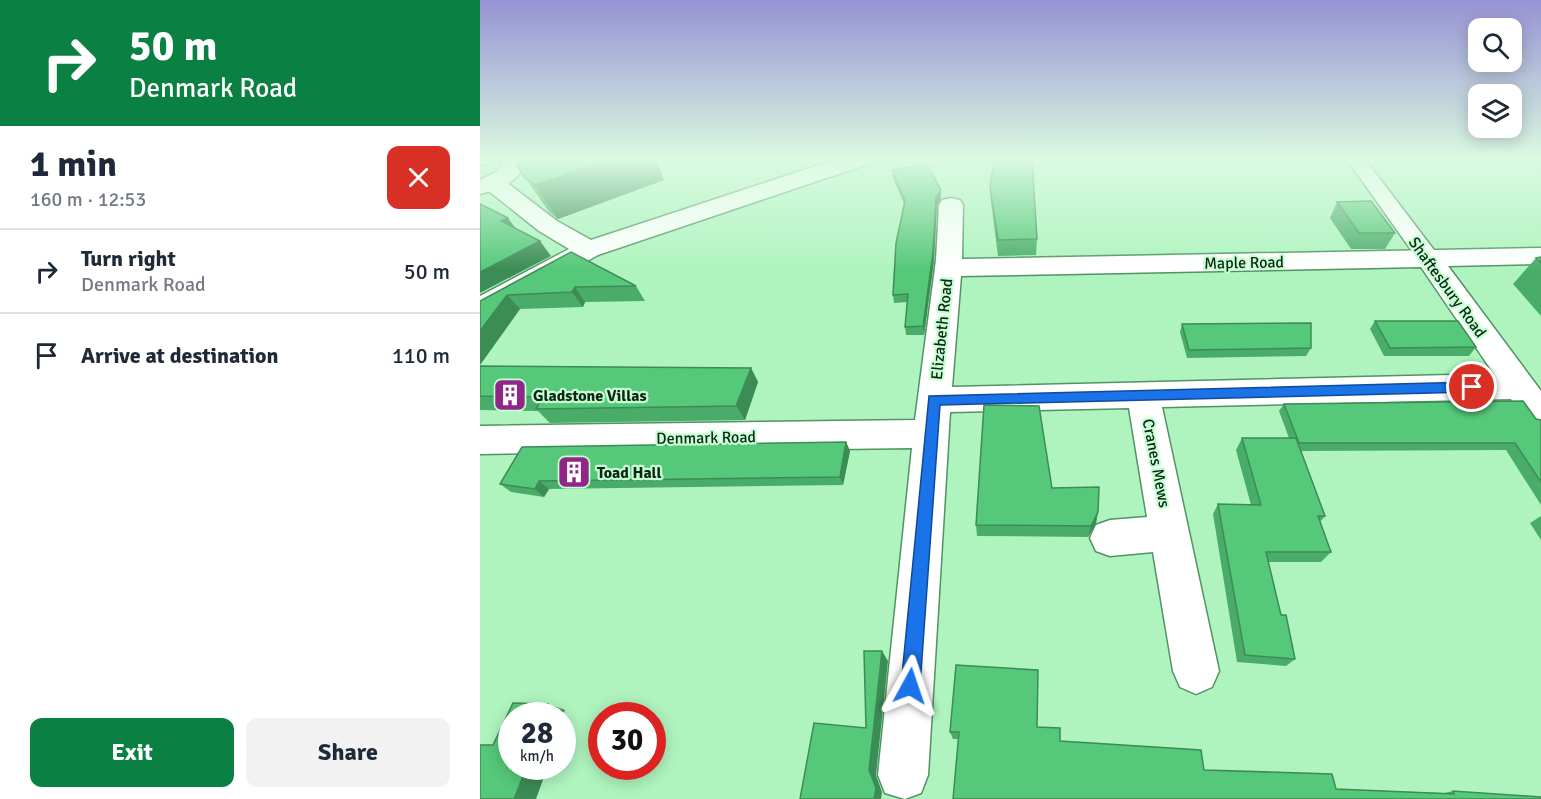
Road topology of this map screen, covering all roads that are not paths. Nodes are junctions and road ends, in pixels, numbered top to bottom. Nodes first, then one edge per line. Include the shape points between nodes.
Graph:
1 (502, 195) edge
2 (751, 195) edge
3 (1382, 195) edge
4 (951, 205) dead end
5 (589, 249) junction
6 (1541, 256) edge
7 (1429, 260) junction
8 (947, 268) junction
9 (480, 308) edge
10 (1519, 386) junction
11 (1143, 394) junction
12 (1541, 416) edge
13 (933, 417) junction
14 (480, 440) edge
15 (1170, 533) junction
16 (1110, 538) dead end
17 (1196, 671) dead end
18 (901, 787) edge

1 - 5 street
2 - 5 street
3 - 7 street, Shaftesbury Road
4 - 8 street, Elizabeth Road
5 - 9 street
6 - 7 street, Maple Road
7 - 8 street, Maple Road
7 - 10 street, Shaftesbury Road
8 - 13 street, Elizabeth Road
10 - 11 street, Denmark Road
10 - 12 street, Shaftesbury Road
11 - 13 street, Denmark Road
11 - 15 street, Cranes Mews
13 - 14 street, Denmark Road
13 - 18 street, Elizabeth Road
15 - 16 street, Cranes Mews
15 - 17 street, Cranes Mews

